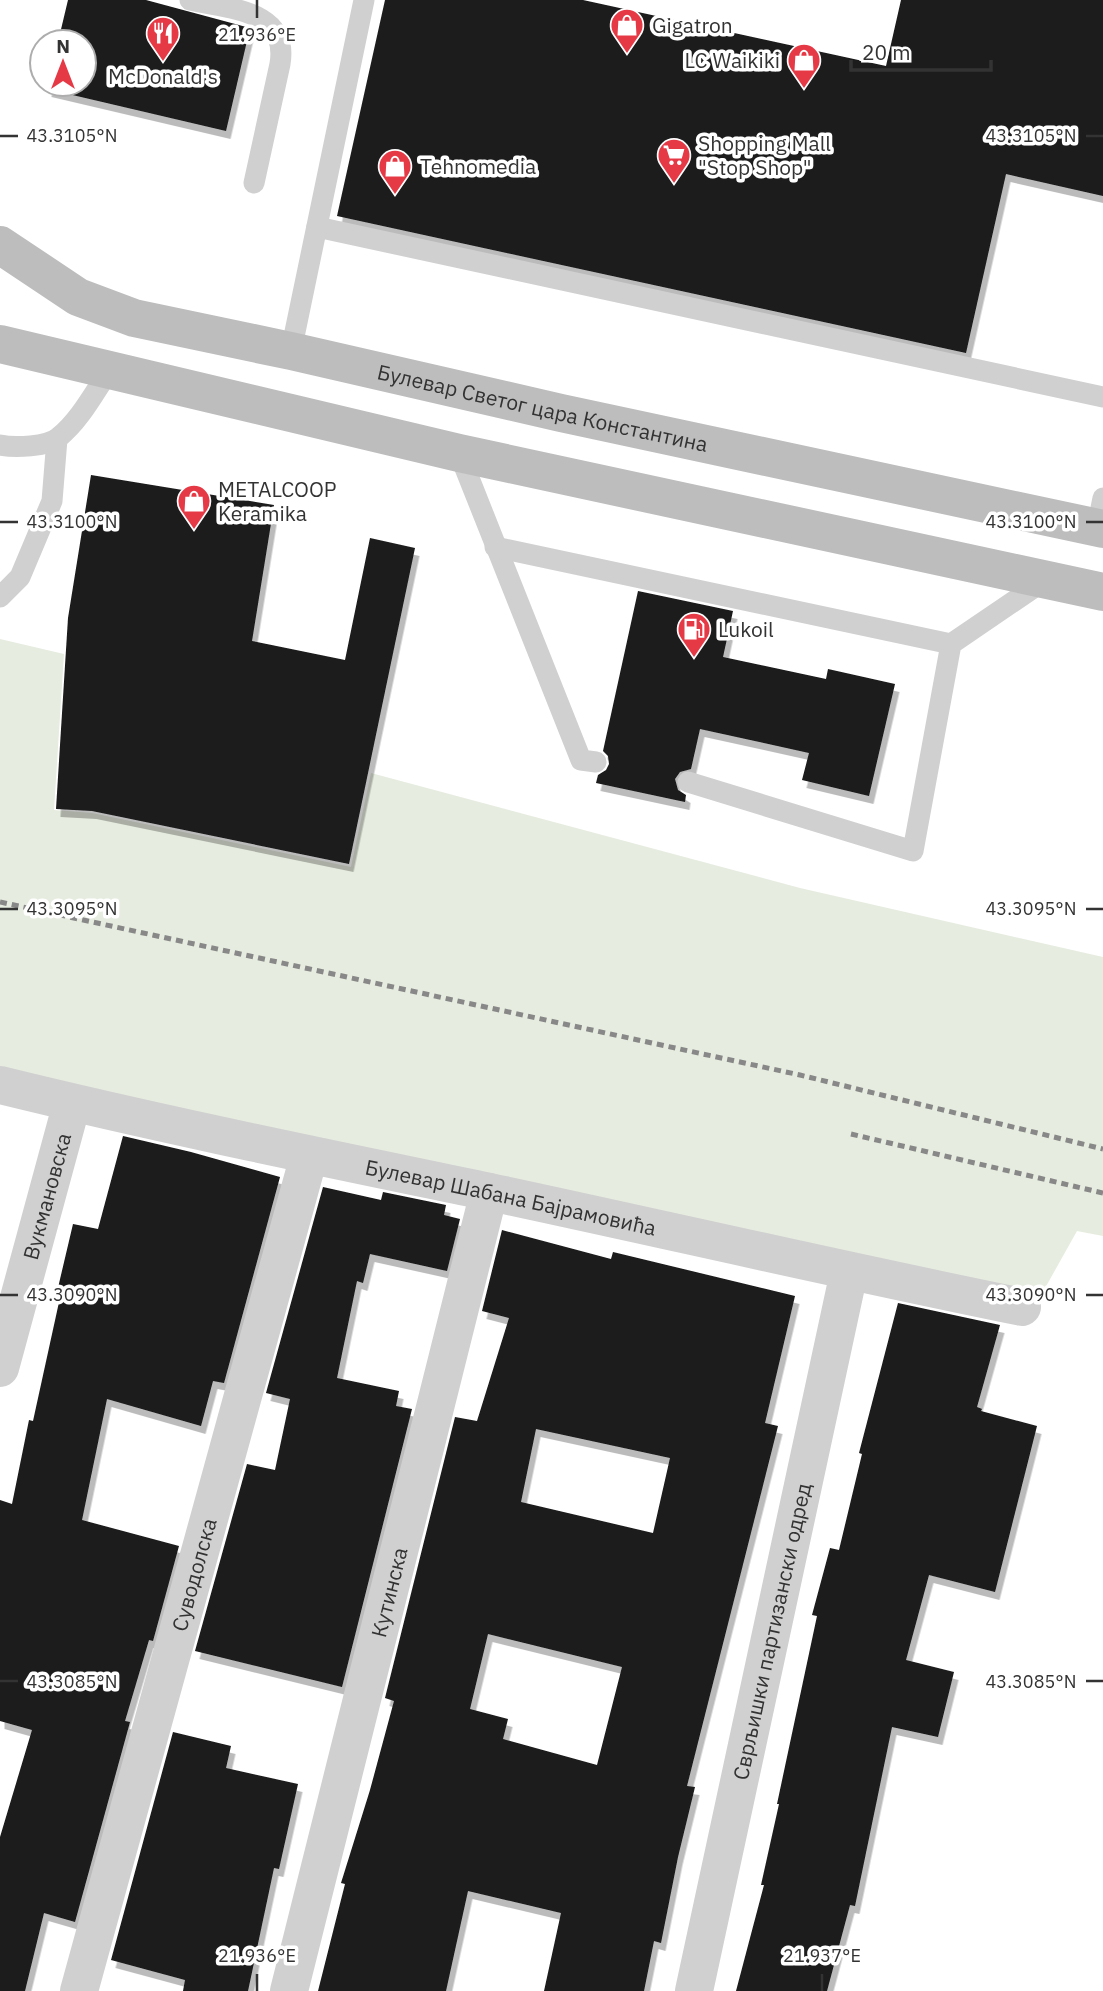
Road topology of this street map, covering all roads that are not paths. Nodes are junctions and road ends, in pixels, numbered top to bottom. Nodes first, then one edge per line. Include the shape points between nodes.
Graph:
1 (190, 0) edge
2 (364, 0) edge
3 (254, 183) dead end
4 (317, 227) junction
5 (0, 245) edge
6 (0, 344) edge
7 (290, 351) junction
8 (109, 371) junction
9 (1103, 397) edge
10 (57, 439) junction
11 (0, 445) edge
12 (459, 453) junction
13 (1101, 518) edge
14 (495, 547) junction
15 (1045, 580) junction
16 (1103, 592) edge
17 (0, 597) edge
18 (951, 644) junction
19 (596, 762) dead end
20 (688, 782) dead end
21 (0, 1085) edge
22 (72, 1102) junction
23 (309, 1156) junction
24 (489, 1192) junction
25 (849, 1272) junction
26 (1022, 1307) dead end
27 (0, 1368) edge
28 (79, 1991) edge
29 (289, 1991) edge
30 (694, 1991) edge

1 - 3 lane via 256,15 279,37 282,57
2 - 4 lane
4 - 7 lane
4 - 9 lane
5 - 7 main road, Булевар Светог цара Константина via 78,297 123,314
6 - 8 main road
7 - 13 main road, Булевар Светог цара Константина via 561,413
8 - 10 lane
8 - 12 main road
10 - 11 lane via 36,445
10 - 17 lane via 52,501 20,577
12 - 14 lane
12 - 15 main road
14 - 18 lane
14 - 19 lane via 581,760
15 - 16 main road
15 - 18 lane
18 - 20 lane via 912,851
21 - 22 street, Булевар Шабана Бајрамовића
22 - 23 street, Булевар Шабана Бајрамовића
22 - 27 street, Вукмановска
23 - 24 street, Булевар Шабана Бајрамовића
23 - 28 street, Суводолска
24 - 25 street, Булевар Шабана Бајрамовића
24 - 29 street, Кутинска
25 - 26 street, Булевар Шабана Бајрамовића
25 - 30 street, Сврљишки партизански одред

